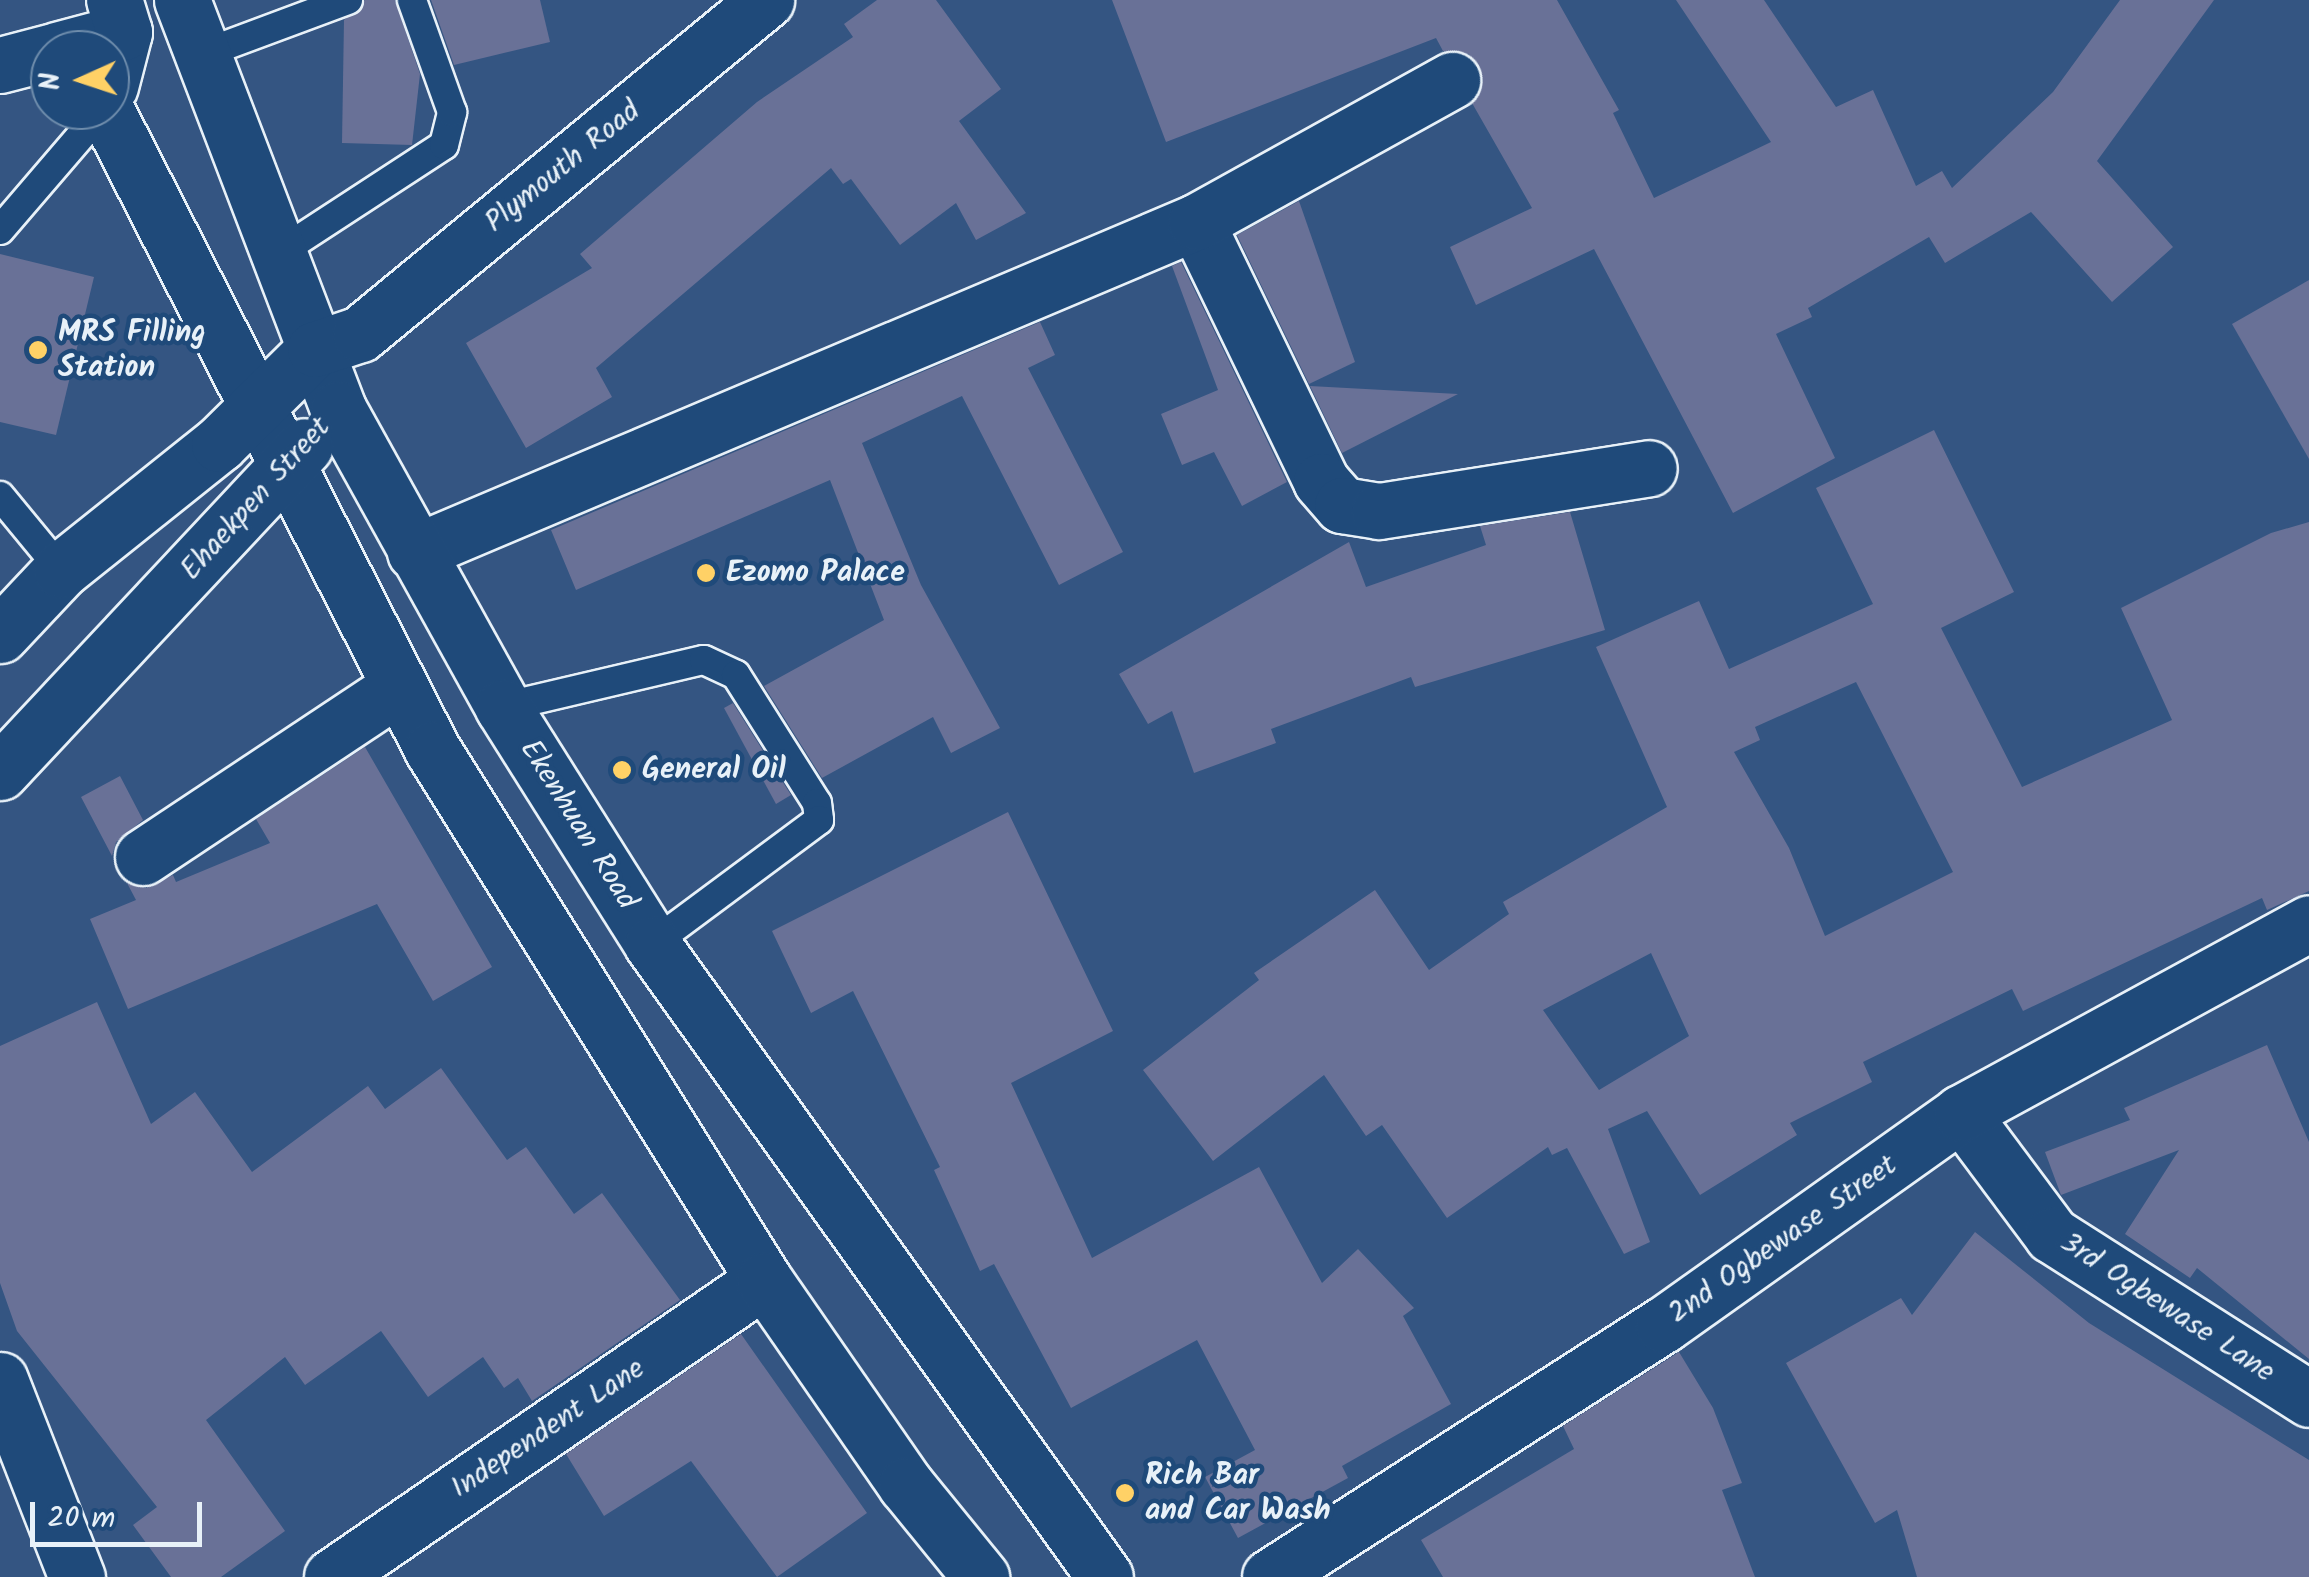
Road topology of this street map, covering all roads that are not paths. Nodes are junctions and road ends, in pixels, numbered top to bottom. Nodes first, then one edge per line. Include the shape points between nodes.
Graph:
1 (182, 0) edge
2 (348, 0) edge
3 (412, 0) edge
4 (766, 0) edge
5 (119, 16) edge
6 (93, 30) edge
7 (200, 55) junction
8 (30, 57) edge
9 (0, 65) edge
10 (1452, 80) dead end
11 (87, 130) edge
12 (115, 130) edge
13 (1196, 222) junction
14 (0, 230) edge
15 (277, 254) junction
16 (338, 342) junction
17 (259, 405) junction
18 (338, 409) junction
19 (1649, 468) dead end
20 (284, 469) junction
21 (0, 496) edge
22 (415, 552) junction
23 (61, 570) junction
24 (0, 635) edge
25 (399, 687) junction
26 (503, 706) junction
27 (0, 772) edge
28 (143, 857) dead end
29 (2309, 923) edge
30 (652, 944) junction
31 (1961, 1114) junction
32 (764, 1280) junction
33 (0, 1380) edge
34 (2309, 1400) edge
35 (77, 1577) edge
36 (332, 1577) edge
37 (981, 1577) edge
38 (1105, 1577) edge
39 (1270, 1577) edge

1 - 7 street
2 - 7 lane
3 - 15 lane via 452,112 444,146
4 - 16 street, Plymouth Road
5 - 6 street
7 - 15 street
8 - 9 street
10 - 13 street
11 - 14 lane
12 - 17 street
13 - 19 street via 1321,481 1342,505 1378,511
13 - 22 street
15 - 16 street
16 - 17 street, Ehaekpen Street
16 - 18 street, Ehaekpen Street
17 - 20 street
17 - 23 street, Ehaekpen Street
18 - 20 street, Ehaekpen Street
18 - 22 street, Ekenhuan Road
20 - 25 street
20 - 27 street, Ehaekpen Street
21 - 23 lane
22 - 26 street, Ekenhuan Road
23 - 24 street, Ehaekpen Street
25 - 28 street
25 - 32 street
26 - 30 street, Ekenhuan Road
26 - 30 lane via 704,660 736,675 818,802 819,820
29 - 31 street, 2nd Ogbewase Street
30 - 38 street, Ekenhuan Road
31 - 34 street, 3rd Ogbewase Lane via 2052,1236
31 - 39 street, 2nd Ogbewase Street via 1663,1326
32 - 36 street, Independent Lane
32 - 37 street via 906,1485
33 - 35 street

